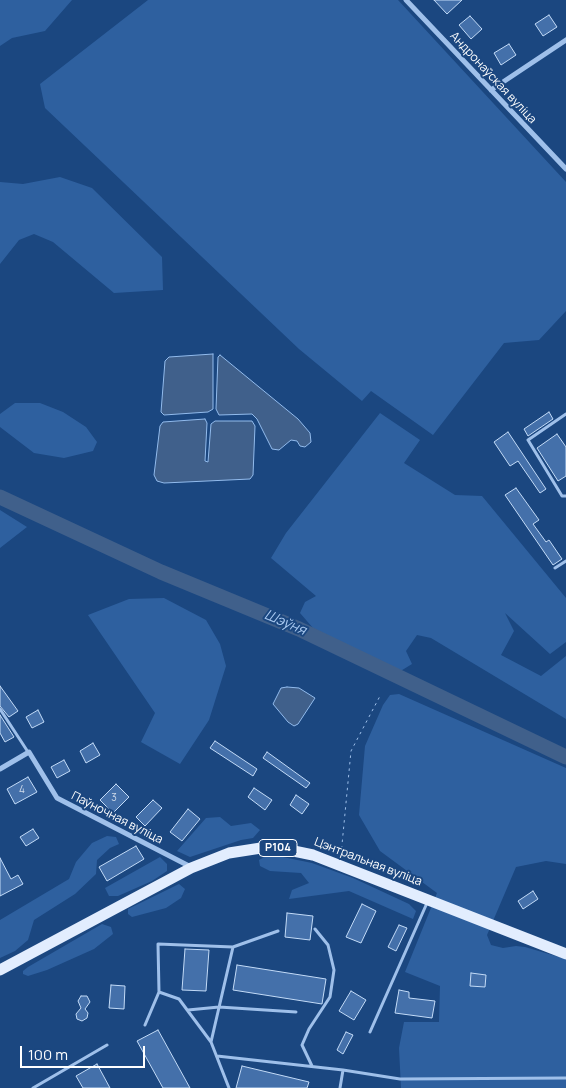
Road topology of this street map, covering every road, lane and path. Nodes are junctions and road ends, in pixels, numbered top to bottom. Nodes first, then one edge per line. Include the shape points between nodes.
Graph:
1 (406, 0) edge
2 (566, 40) edge
3 (491, 90) junction
4 (566, 169) edge
5 (566, 414) edge
6 (566, 496) edge
7 (566, 561) edge
8 (555, 568) dead end
9 (380, 696) dead end
10 (0, 709) edge
11 (29, 752) junction
12 (0, 769) edge
13 (340, 865) junction
14 (191, 868) junction
15 (428, 900) junction
16 (315, 929) dead end
17 (278, 931) dead end
18 (233, 947) junction
19 (566, 954) edge
20 (0, 970) edge
21 (159, 992) junction
22 (219, 1007) junction
23 (187, 1010) junction
24 (296, 1012) dead end
25 (145, 1025) dead end
26 (370, 1032) dead end
27 (211, 1042) junction
28 (107, 1045) dead end
29 (216, 1056) junction
30 (312, 1066) junction
31 (343, 1070) junction
32 (566, 1078) edge
33 (33, 1088) edge
34 (229, 1088) edge
35 (340, 1088) edge

1 - 3 street, Андронаўская вуліца
2 - 3 street
3 - 4 street, Андронаўская вуліца
5 - 6 lane via 528,440 562,496
7 - 8 lane
9 - 13 path via 351,751
10 - 11 lane
11 - 12 street
11 - 14 street, Паўночная вуліца via 57,798
13 - 14 main road, Цэнтральная вуліца / Р104 via 313,855 261,848 229,852
13 - 15 main road, Цэнтральная вуліца / Р104
14 - 20 main road, Цэнтральная вуліца / Р104
15 - 19 main road, Цэнтральная вуліца / Р104
15 - 26 lane
16 - 30 lane via 328,945 334,970 330,997 302,1045
17 - 18 lane
18 - 21 lane via 158,944
18 - 22 lane
21 - 23 lane via 180,999
21 - 25 lane
22 - 23 lane
22 - 24 lane
22 - 27 lane
23 - 27 lane
27 - 29 lane
28 - 33 lane
29 - 30 lane
29 - 34 lane
30 - 31 lane
31 - 32 lane via 400,1080
31 - 35 lane

